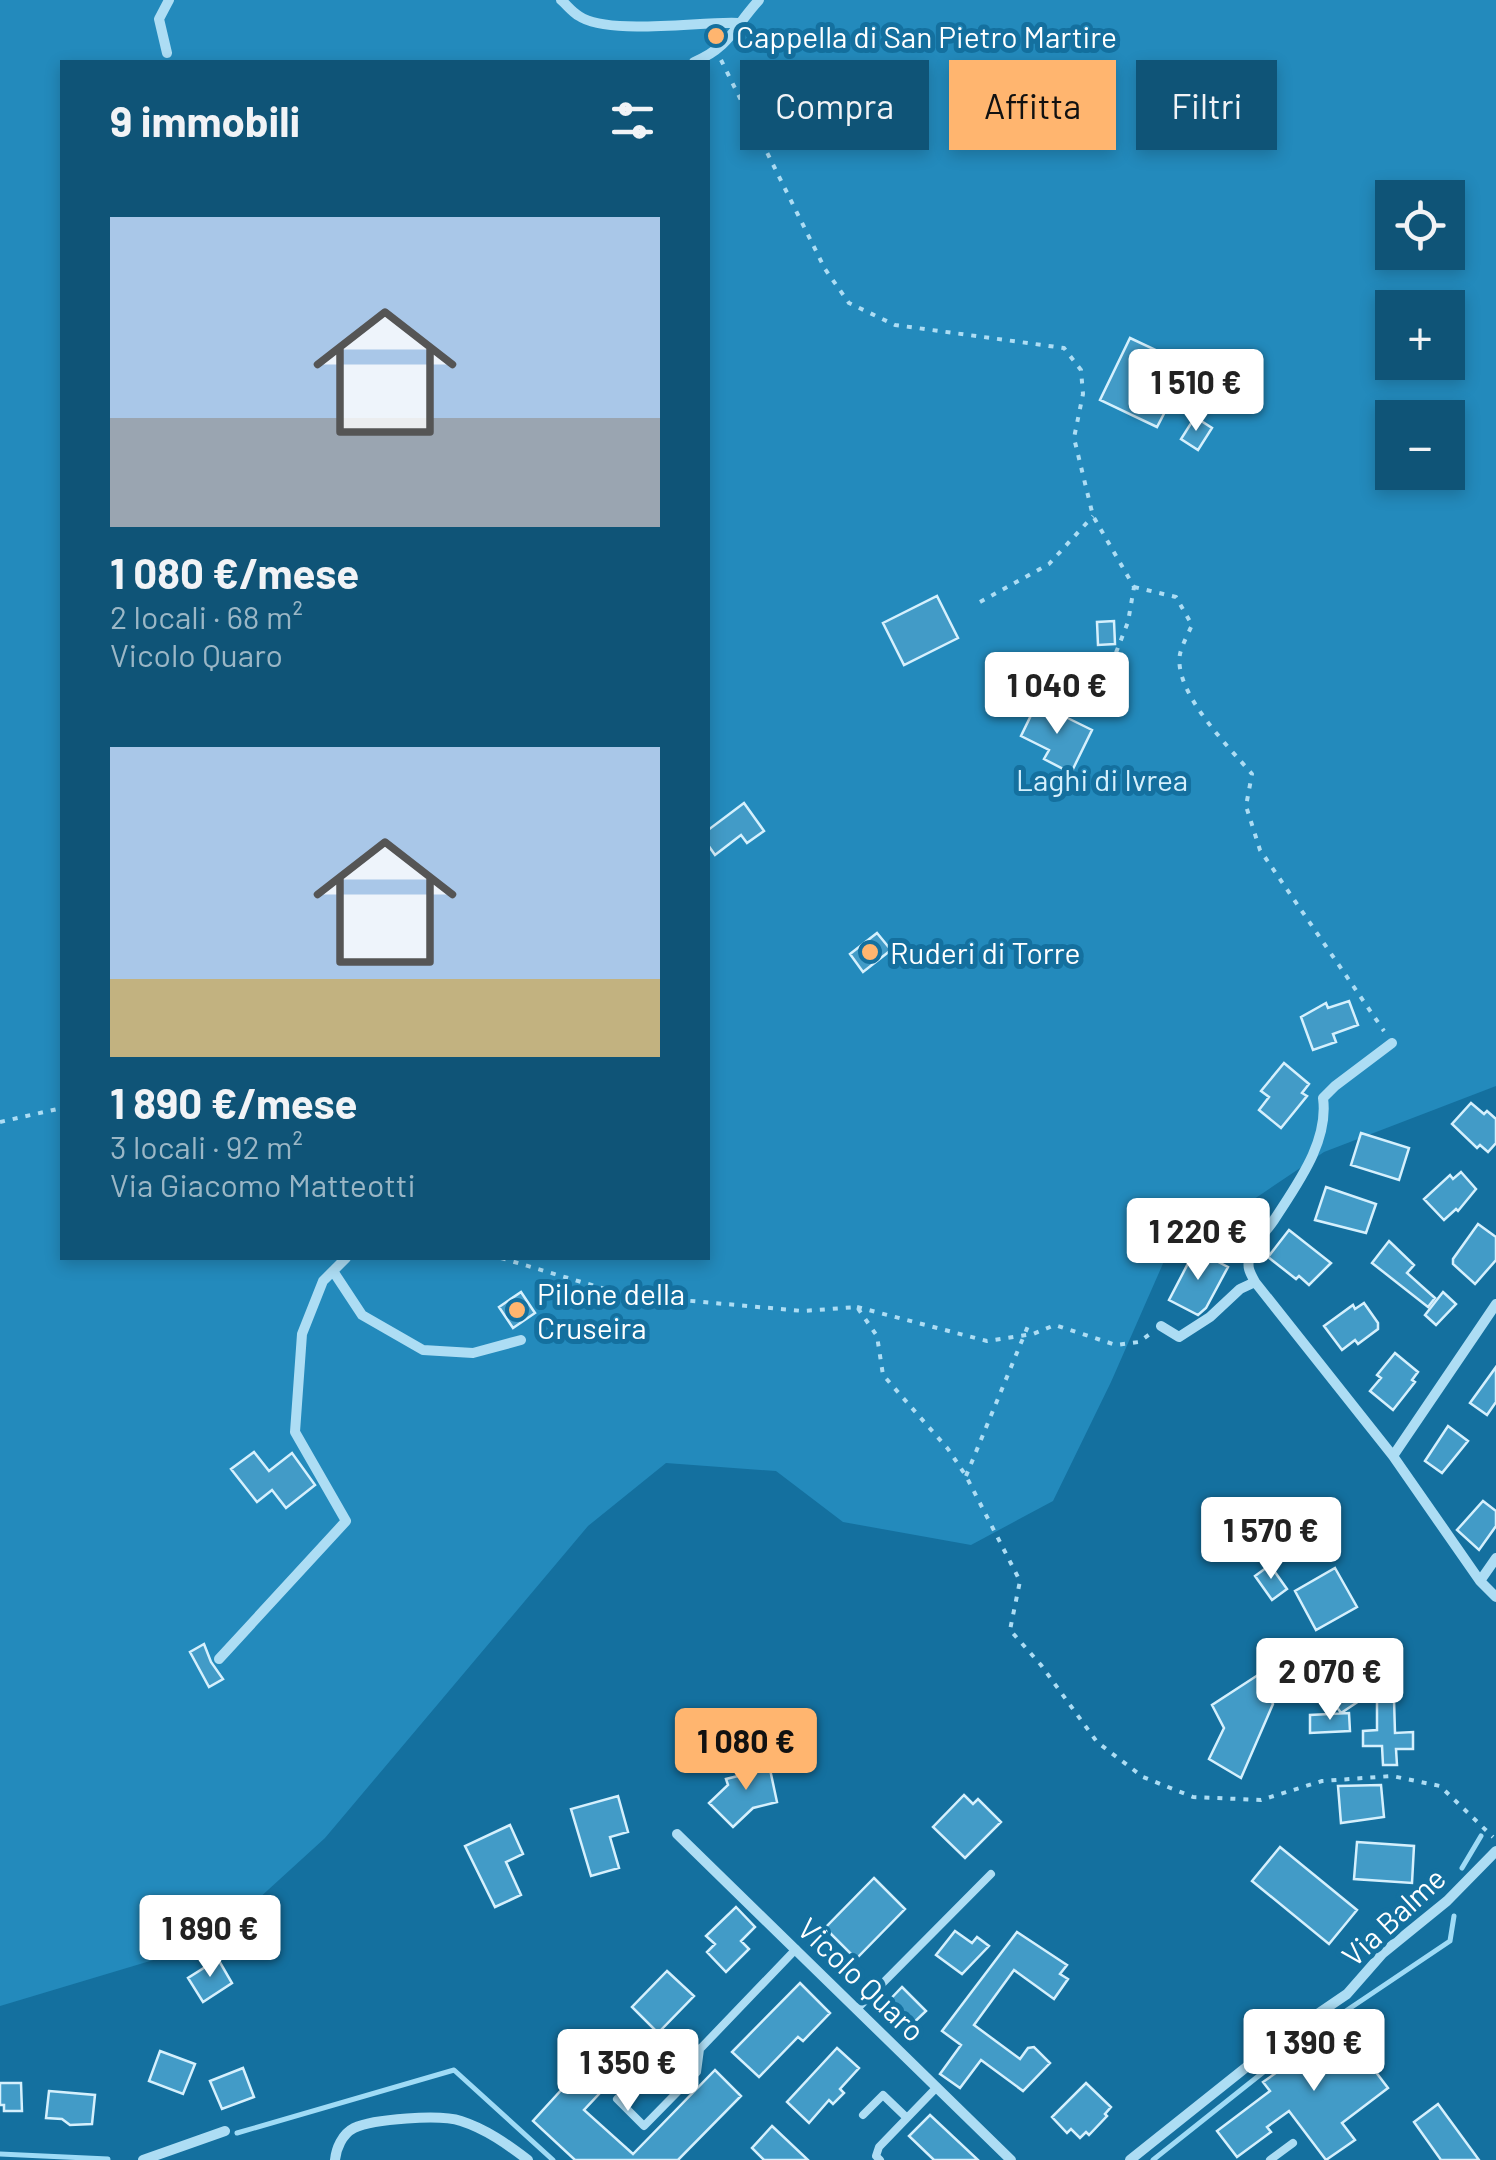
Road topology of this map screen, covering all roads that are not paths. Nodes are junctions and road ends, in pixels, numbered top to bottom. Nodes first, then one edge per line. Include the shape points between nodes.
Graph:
1 (168, 0) edge
2 (561, 0) edge
3 (758, 0) edge
4 (738, 23) junction
5 (168, 53) dead end
6 (699, 60) edge
7 (1392, 1043) road end
8 (344, 1260) edge
9 (333, 1271) junction
10 (1255, 1282) junction
11 (1496, 1304) edge
12 (1160, 1326) road end
13 (522, 1340) dead end
14 (1393, 1456) junction
15 (1496, 1558) edge
16 (1480, 1581) junction
17 (1496, 1598) edge
18 (219, 1659) dead end
19 (677, 1834) dead end
20 (1496, 1851) edge
21 (991, 1874) dead end
22 (796, 1949) junction
23 (857, 2009) junction
24 (700, 2049) junction
25 (936, 2087) junction
26 (864, 2115) dead end
27 (907, 2118) junction
28 (226, 2131) dead end
29 (1293, 2143) dead end
30 (143, 2160) edge
31 (335, 2160) edge
32 (528, 2160) edge
33 (880, 2160) edge
34 (1011, 2160) edge
35 (1130, 2160) edge
36 (1270, 2160) edge

1 - 5 street via 159,20
2 - 4 street via 582,19 616,24
3 - 4 street
4 - 6 street via 728,42
7 - 10 street via 1324,1098 1320,1142 1249,1255
8 - 9 street
9 - 13 street via 362,1315 423,1350 473,1353
9 - 18 street via 302,1334 294,1432 346,1521
10 - 12 street via 1179,1337
10 - 14 street
11 - 14 street
14 - 16 street
15 - 16 street
16 - 17 street
19 - 22 street, Vicolo Quaro
20 - 35 street, Via Balme via 1346,1994
21 - 23 lane
22 - 23 street, Vicolo Quaro
22 - 24 lane
23 - 25 street, Vicolo Quaro
24 - 24 lane via 697,2072 644,2126 616,2099 672,2044
25 - 27 lane
25 - 34 street, Vicolo Quaro
26 - 27 lane via 882,2095
27 - 33 lane via 879,2147
28 - 30 street
29 - 36 lane
31 - 32 street via 354,2128 428,2116 480,2128

